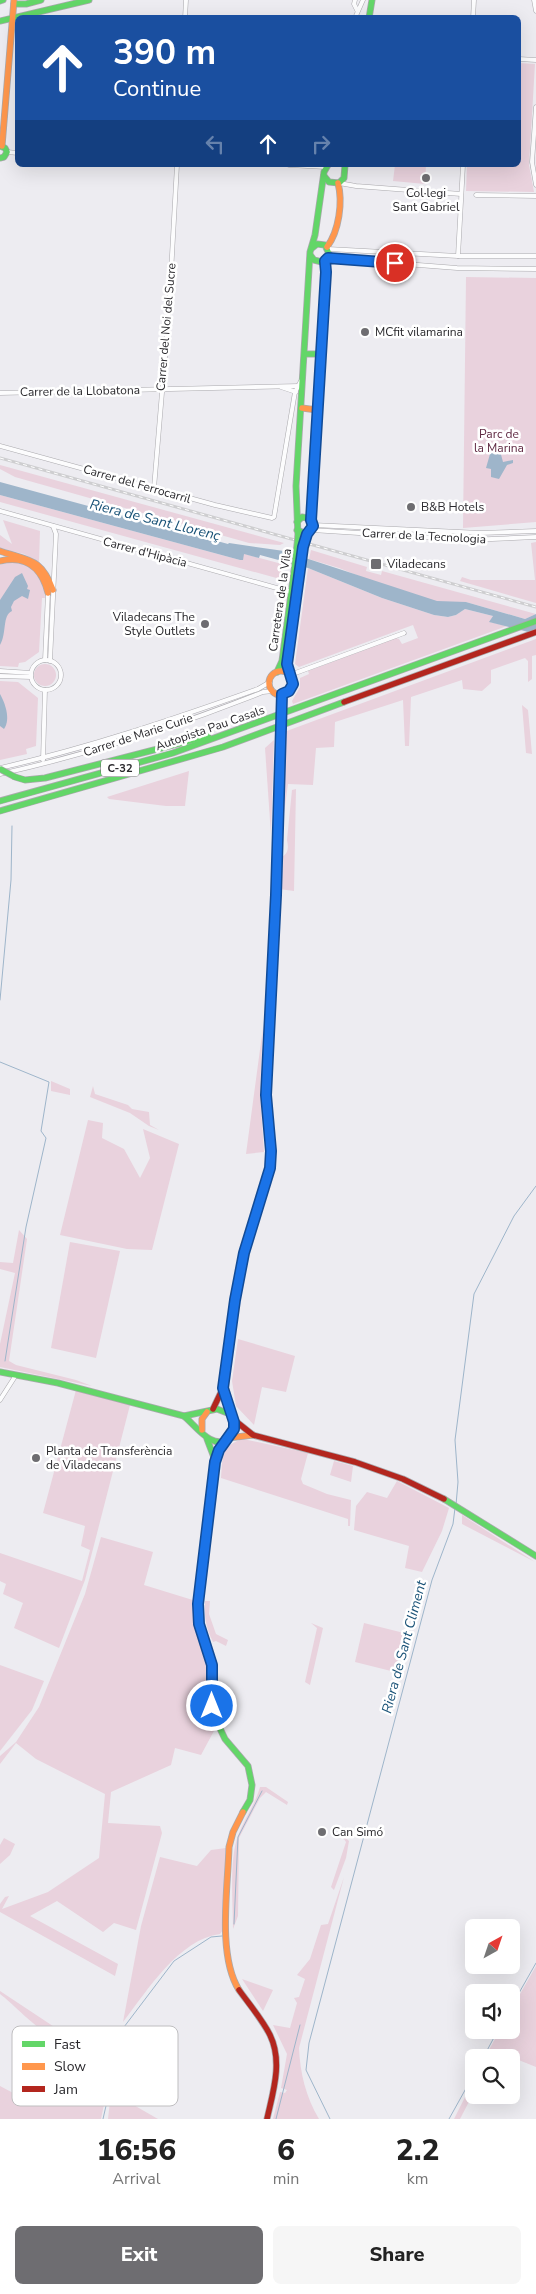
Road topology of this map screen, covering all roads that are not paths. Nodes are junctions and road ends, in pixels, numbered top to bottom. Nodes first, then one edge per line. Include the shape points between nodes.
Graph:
1 (40, 0) edge
2 (89, 0) edge
3 (186, 0) edge
4 (355, 0) edge
5 (363, 0) edge
6 (372, 0) edge
7 (474, 0) edge
8 (534, 0) edge
9 (14, 2) edge
10 (357, 10) junction
11 (536, 11) edge
12 (25, 15) edge
13 (185, 15) edge
14 (356, 15) edge
15 (370, 15) edge
16 (473, 15) edge
17 (15, 17) edge
18 (12, 18) junction
19 (0, 21) edge
20 (521, 59) edge
21 (536, 60) edge
22 (536, 107) edge
23 (536, 115) edge
24 (1, 146) edge
25 (7, 152) junction
26 (15, 153) edge
27 (0, 158) edge
28 (0, 163) edge
29 (177, 167) edge
30 (327, 167) edge
31 (463, 167) edge
32 (345, 168) edge
33 (324, 176) junction
34 (338, 183) junction
35 (536, 185) edge
36 (461, 194) junction
37 (476, 195) dead end
38 (536, 196) edge
39 (328, 248) junction
40 (311, 253) junction
41 (458, 256) junction
42 (536, 256) edge
43 (327, 260) junction
44 (536, 270) edge
45 (305, 354) junction
46 (321, 354) junction
47 (302, 380) junction
48 (279, 386) junction
49 (299, 386) junction
50 (161, 389) junction
51 (295, 392) junction
52 (0, 393) edge
53 (301, 396) junction
54 (302, 408) junction
55 (318, 410) junction
56 (0, 446) edge
57 (154, 488) junction
58 (0, 512) edge
59 (297, 522) junction
60 (52, 526) junction
61 (310, 530) junction
62 (72, 531) junction
63 (536, 531) edge
64 (297, 533) junction
65 (56, 534) junction
66 (536, 537) edge
67 (0, 551) edge
68 (0, 561) edge
69 (297, 573) junction
70 (50, 591) junction
71 (291, 592) junction
72 (536, 622) edge
73 (536, 632) edge
74 (404, 633) dead end
75 (45, 660) junction
76 (50, 661) junction
77 (0, 671) edge
78 (277, 672) junction
79 (31, 675) junction
80 (290, 675) junction
81 (0, 676) edge
82 (270, 682) junction
83 (45, 690) junction
84 (274, 691) junction
85 (282, 694) junction
86 (238, 730) junction
87 (43, 758) junction
88 (42, 765) junction
89 (0, 768) edge
90 (0, 774) edge
91 (0, 801) edge
92 (0, 811) edge
93 (0, 1372) edge
94 (16, 1375) junction
95 (223, 1388) junction
96 (0, 1400) edge
97 (210, 1410) junction
98 (184, 1416) junction
99 (232, 1417) junction
100 (202, 1430) junction
101 (252, 1434) junction
102 (207, 1438) junction
103 (226, 1440) junction
104 (215, 1462) junction
105 (536, 1556) edge
106 (267, 2119) edge

1 - 9 main road via 26,4
2 - 12 main road
3 - 13 street
4 - 10 street
5 - 10 street
6 - 15 main road
7 - 16 street
8 - 11 street
9 - 18 main road
10 - 14 street
17 - 18 main road
18 - 19 main road
18 - 24 main road
20 - 21 street
22 - 23 street
23 - 35 street via 532,162
24 - 25 main road
25 - 26 street
25 - 27 main road
27 - 28 main road
29 - 50 street, Carrer del Noi del Sucre
30 - 33 main road
31 - 36 street
32 - 34 main road via 344,178
33 - 34 main road via 329,182
33 - 40 main road
34 - 36 street
34 - 39 main road via 338,211
36 - 41 street
37 - 38 street
39 - 40 main road via 320,244
39 - 41 street
39 - 43 main road, Carretera de la Vila
40 - 43 main road via 316,262
40 - 45 main road
41 - 42 street
43 - 44 street
43 - 46 main road, Carretera de la Vila
45 - 46 main road
45 - 47 main road
46 - 55 main road, Carretera de la Vila
47 - 49 street
47 - 53 main road
48 - 49 street, Carrer de la Llobatona
48 - 50 street, Carrer de la Llobatona
48 - 51 street, Carrer de la Llobatona
49 - 51 street
50 - 52 street, Carrer de la Llobatona
50 - 57 street, Carrer del Noi del Sucre
51 - 53 street, Carrer de la Llobatona
51 - 57 street, Carrer del Ferrocarril via 274,517 265,518
53 - 54 main road
54 - 55 main road
54 - 59 main road via 296,486
55 - 61 main road, Carretera de la Vila
56 - 57 street, Carrer del Ferrocarril
58 - 60 street, Carrer d'Hipàcia
59 - 61 main road via 304,517
59 - 64 main road, Carretera de la Vila
60 - 62 street, Carrer d'Hipàcia
60 - 65 street
61 - 63 street, Carrer de la Tecnologia
61 - 64 main road
61 - 66 street, Carrer de la Tecnologia via 468,540
61 - 69 main road, Carretera de la Vila, bridge
62 - 65 street via 60,530
62 - 71 street, Carrer d'Hipàcia
64 - 69 main road, Carretera de la Vila, bridge
65 - 70 street
67 - 70 main road via 25,556 37,563 46,574
68 - 70 main road via 15,558 34,565
69 - 71 main road, Carretera de la Vila
69 - 80 main road, Carretera de la Vila via 287,664
70 - 75 street
70 - 76 street
71 - 78 main road, Carretera de la Vila via 282,659
72 - 86 main road, Autopista Pau Casals / C-32
73 - 92 main road, Autopista Pau Casals / C-32 via 223,747
74 - 80 street
75 - 76 street
75 - 79 street via 35,664
76 - 83 street via 60,670 60,679 55,687
77 - 79 street
78 - 80 main road
78 - 82 main road
79 - 81 street
79 - 83 street via 37,688
80 - 85 main road via 293,681 291,689
82 - 84 main road
82 - 87 street, Carrer de Marie Curie via 176,718
83 - 87 street
84 - 85 main road
84 - 88 street, Carrer de Marie Curie
85 - 95 main road, bridge via 266,1095 270,1168 241,1265
86 - 89 main road, bridge via 45,778 25,780
86 - 91 main road, Autopista Pau Casals / C-32 via 142,762
87 - 88 street
87 - 89 street, Carrer de Marie Curie
88 - 90 street, Carrer de Marie Curie
93 - 94 main road
94 - 96 street
94 - 98 main road
95 - 97 main road
95 - 99 main road
97 - 98 main road
97 - 99 main road via 222,1409
97 - 100 main road via 202,1419
98 - 100 main road
99 - 101 main road
99 - 103 main road via 234,1429
100 - 102 main road
101 - 103 main road
101 - 105 main road via 373,1467 414,1484
102 - 103 main road via 216,1442
102 - 104 main road
103 - 104 main road
104 - 106 main road via 198,1617 212,1665 215,1718 225,1739 248,1766 252,1785 250,1800 231,1839 227,1873 227,1959 233,1980 274,2048 276,2078

